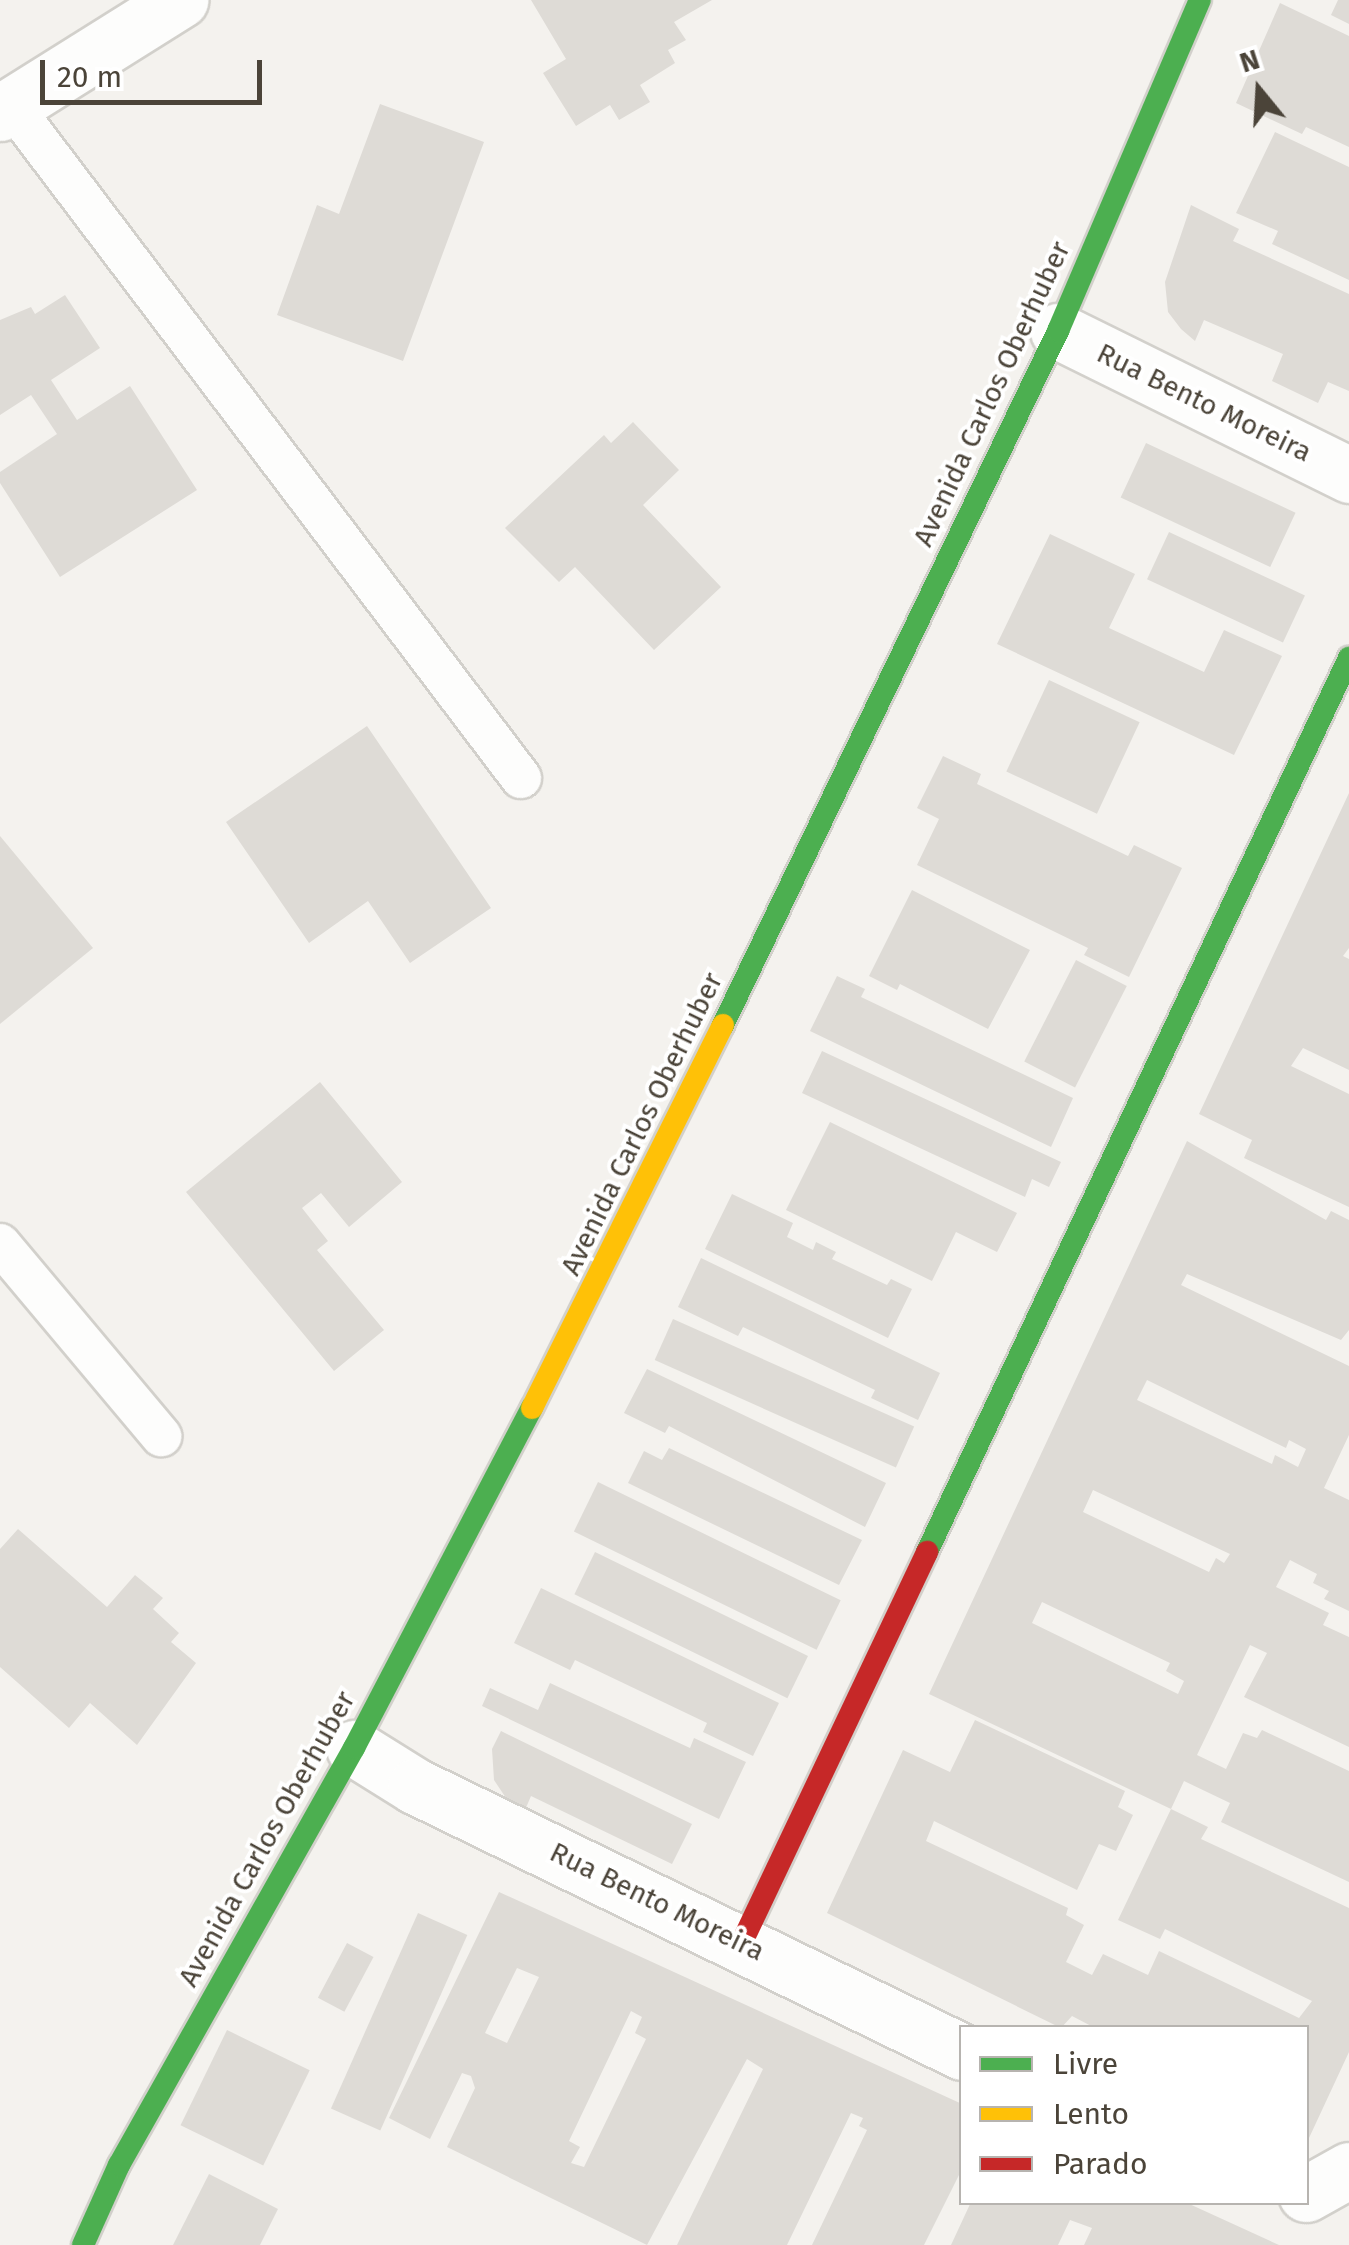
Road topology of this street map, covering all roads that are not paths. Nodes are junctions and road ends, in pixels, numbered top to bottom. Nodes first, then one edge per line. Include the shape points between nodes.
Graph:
1 (180, 0) edge
2 (1200, 0) edge
3 (6, 109) edge
4 (1058, 331) junction
5 (1349, 475) edge
6 (1349, 658) edge
7 (522, 778) dead end
8 (0, 1244) edge
9 (161, 1436) dead end
10 (354, 1748) junction
11 (742, 1942) junction
12 (959, 2050) edge
13 (1349, 2170) edge
14 (1309, 2192) edge
15 (83, 2245) edge

1 - 3 street
2 - 4 main road, Avenida Carlos Oberhuber
3 - 7 lane
4 - 5 street, Rua Bento Moreira
4 - 10 main road, Avenida Carlos Oberhuber via 570,1343 482,1494
6 - 11 main road
8 - 9 lane
10 - 11 street, Rua Bento Moreira via 415,1786
10 - 15 main road, Avenida Carlos Oberhuber via 119,2165
11 - 12 street, Rua Bento Moreira
13 - 14 street

